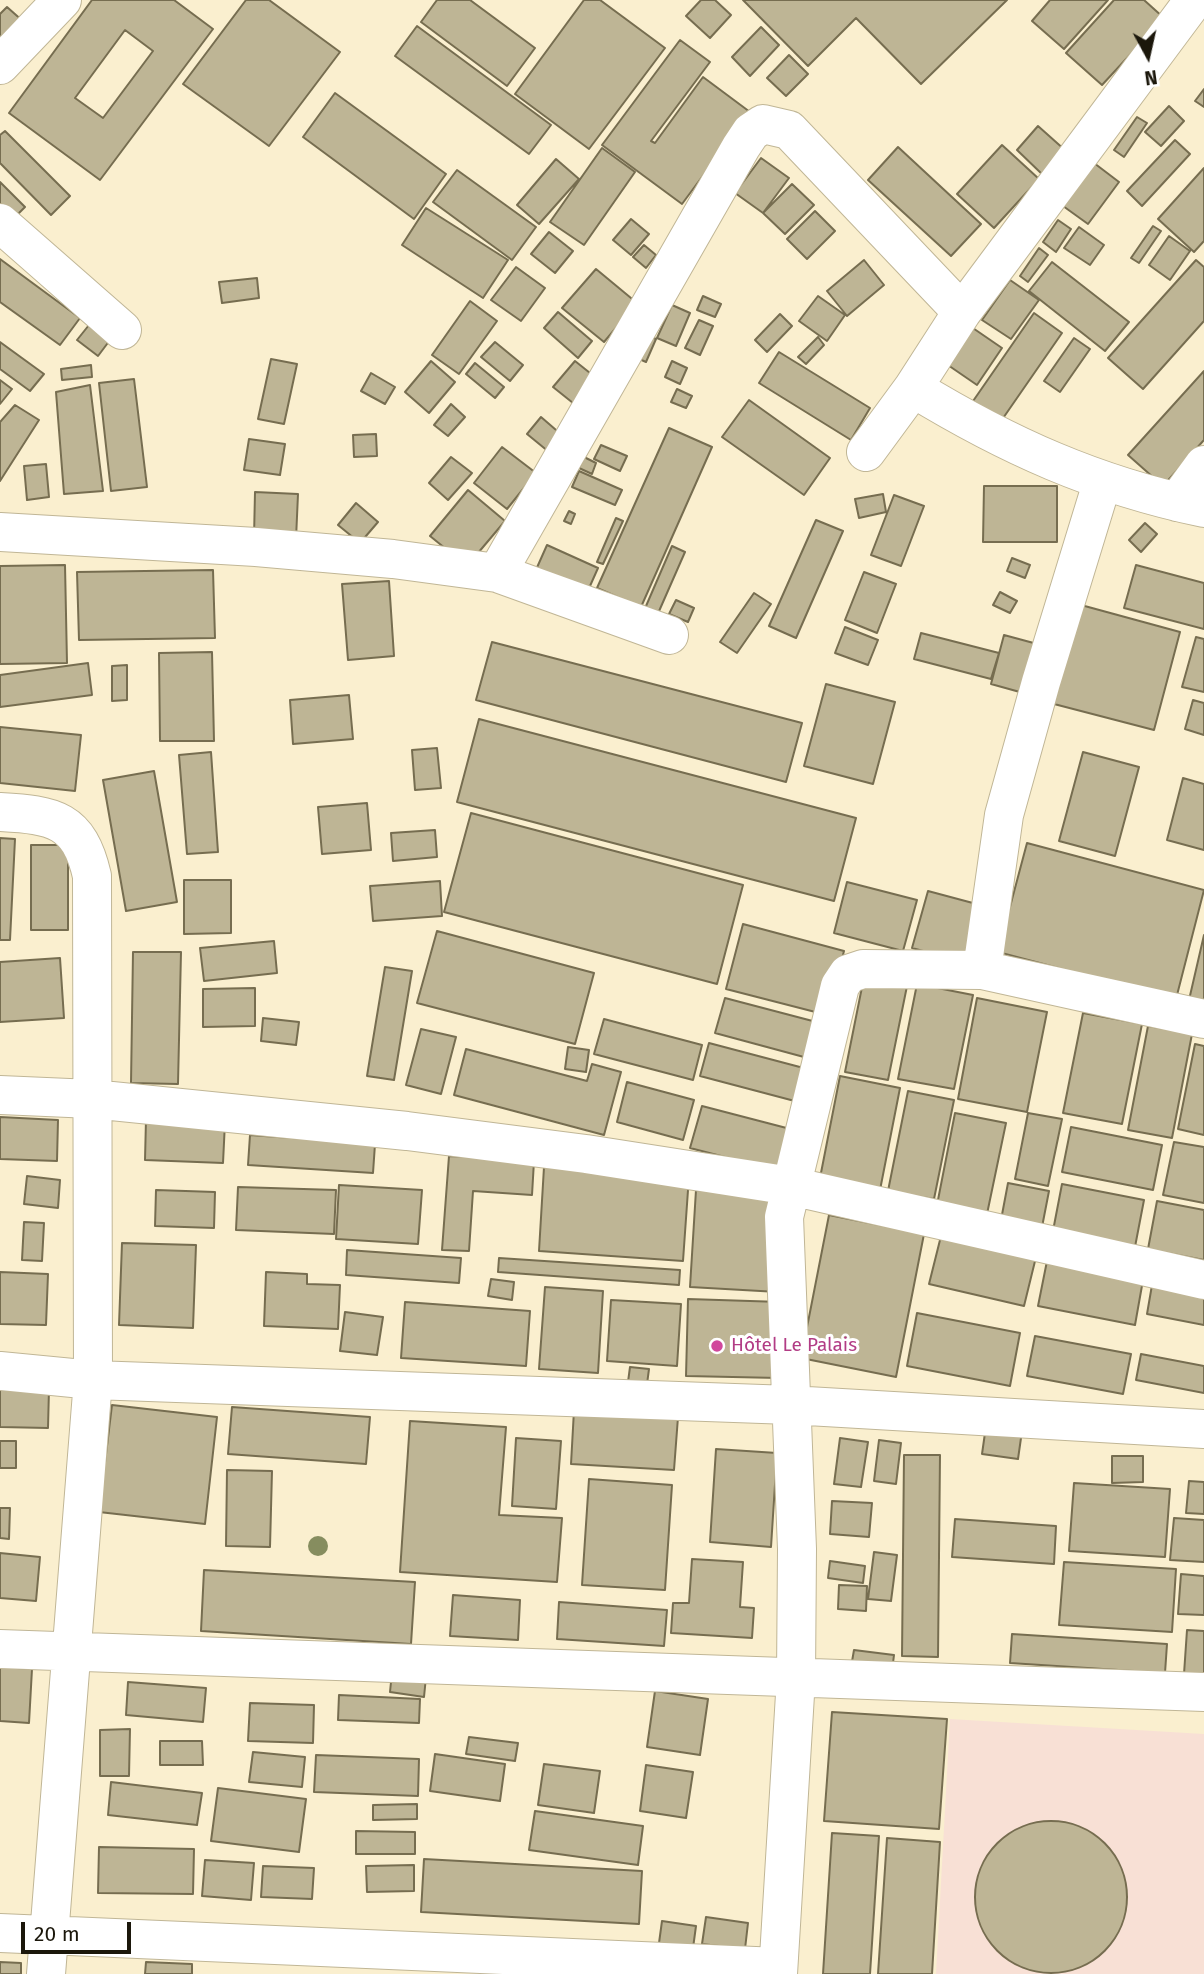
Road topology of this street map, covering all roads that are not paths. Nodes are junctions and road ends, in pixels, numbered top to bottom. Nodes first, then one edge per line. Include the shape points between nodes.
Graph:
1 (62, 0) edge
2 (1194, 0) edge
3 (0, 65) edge
4 (0, 223) edge
5 (962, 312) junction
6 (122, 330) dead end
7 (913, 388) junction
8 (866, 452) dead end
9 (1204, 465) edge
10 (1102, 483) junction
11 (1190, 505) edge
12 (0, 532) edge
13 (497, 573) junction
14 (669, 635) dead end
15 (0, 812) edge
16 (982, 970) junction
17 (1204, 1019) edge
18 (0, 1095) edge
19 (92, 1099) junction
20 (791, 1186) junction
21 (1204, 1280) edge
22 (0, 1371) edge
23 (93, 1380) junction
24 (790, 1405) junction
25 (1204, 1429) edge
26 (0, 1649) edge
27 (73, 1654) junction
28 (796, 1678) junction
29 (1204, 1692) edge
30 (0, 1933) edge
31 (47, 1936) junction
32 (778, 1971) edge
33 (46, 1974) edge

1 - 3 street
2 - 5 street
4 - 6 street
5 - 7 street
5 - 13 street via 789,130 763,124 741,147
7 - 8 street
7 - 10 street via 975,426
9 - 11 street
10 - 11 street
10 - 16 street via 1004,815
12 - 13 street via 256,547
13 - 14 street
15 - 19 street via 35,814 55,821 72,830 85,848 92,876
16 - 17 street
16 - 20 street via 881,967 848,974 840,986
18 - 19 street
19 - 20 street via 407,1131
19 - 23 street
20 - 21 street
20 - 24 street via 783,1240
22 - 23 street
23 - 24 street
23 - 27 street
24 - 25 street
24 - 28 street via 797,1549
26 - 27 street
27 - 28 street
27 - 31 street
28 - 29 street
28 - 32 street
30 - 31 street
31 - 32 street
31 - 33 street

